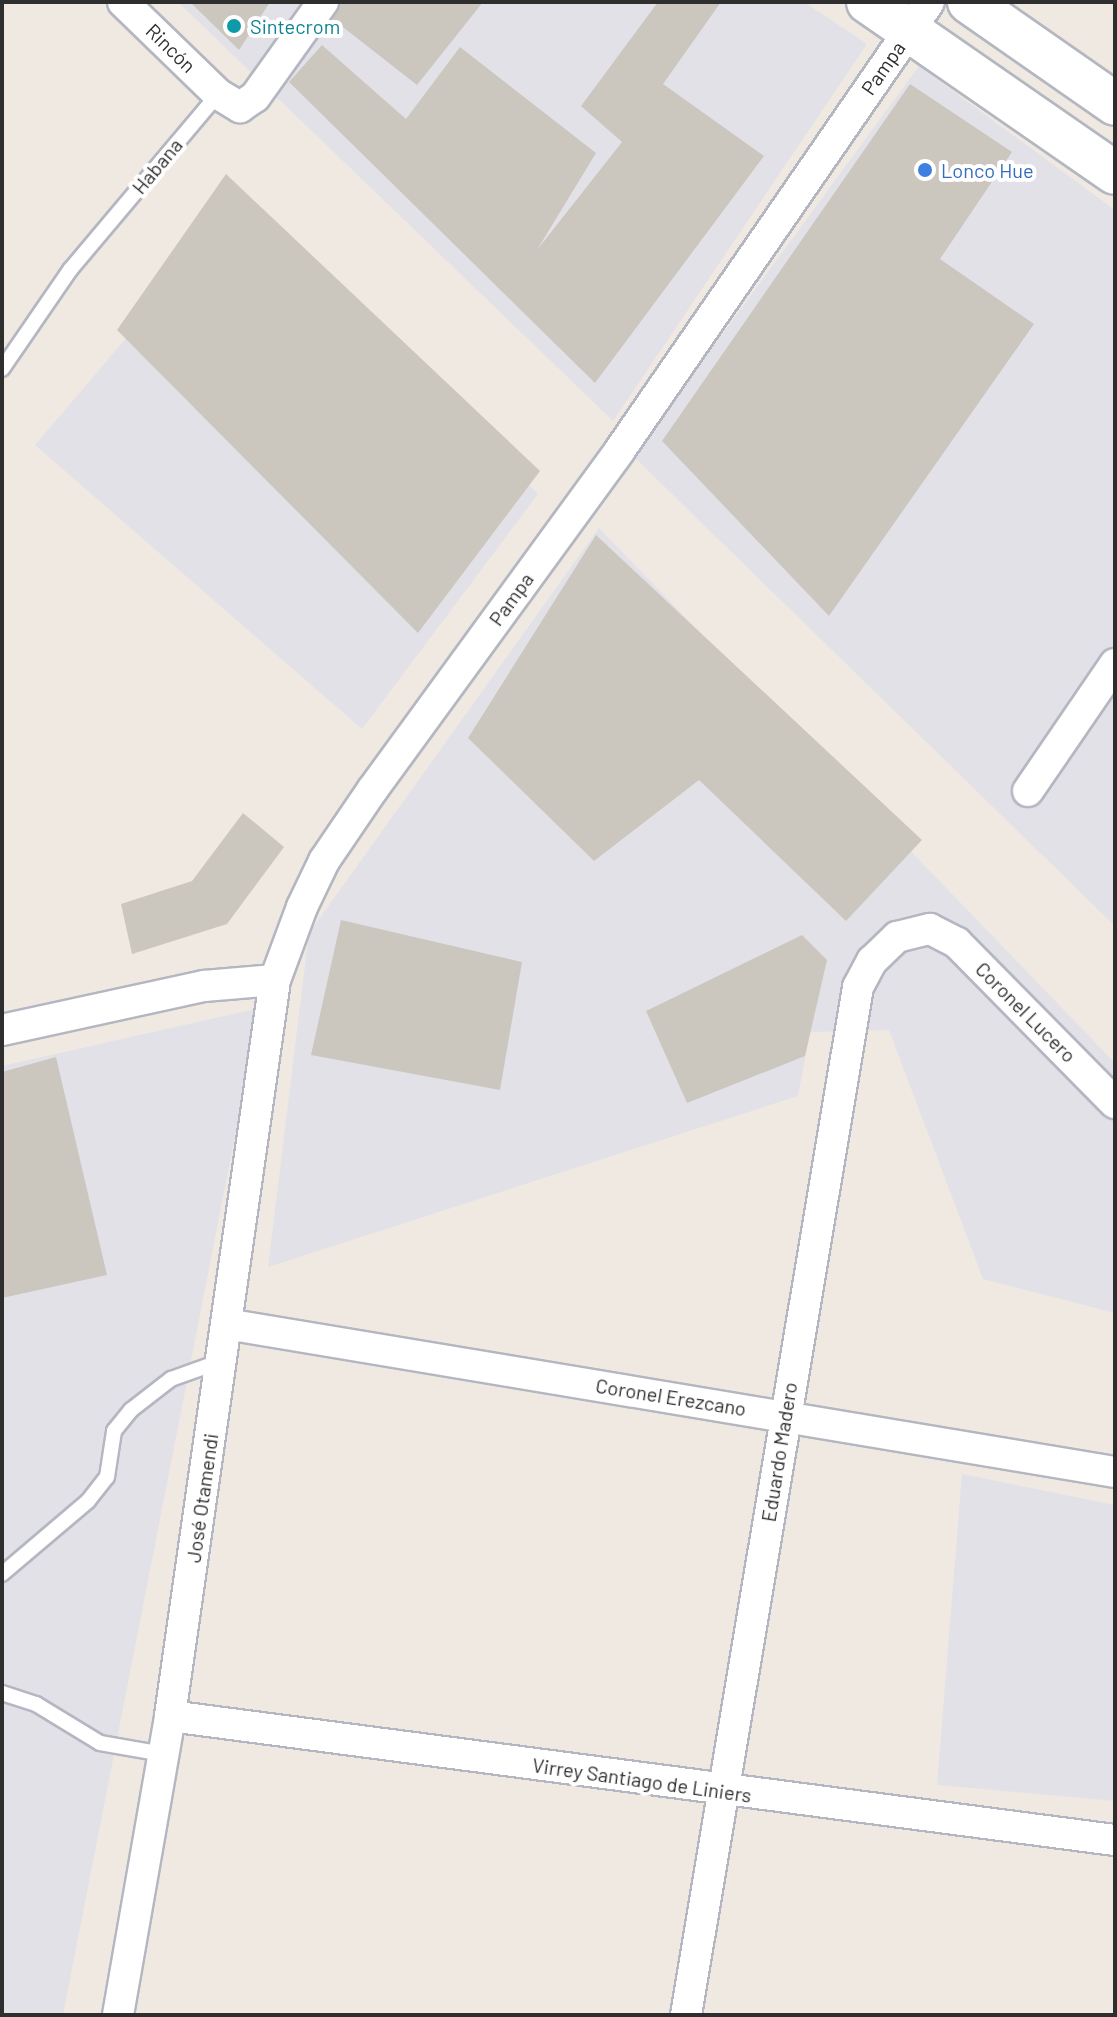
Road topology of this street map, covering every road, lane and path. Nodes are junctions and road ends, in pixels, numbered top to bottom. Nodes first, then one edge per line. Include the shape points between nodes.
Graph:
1 (123, 2) edge
2 (323, 2) edge
3 (868, 2) edge
4 (969, 2) edge
5 (919, 16) edge
6 (218, 94) junction
7 (1115, 104) edge
8 (1114, 169) edge
9 (2, 369) edge
10 (1115, 664) edge
11 (1028, 791) dead end
12 (930, 929) joint
13 (275, 980) junction
14 (2, 1030) edge
15 (1115, 1103) edge
16 (226, 1324) junction
17 (221, 1361) junction
18 (785, 1415) junction
19 (1115, 1472) edge
20 (2, 1574) edge
21 (2, 1693) edge
22 (170, 1716) junction
23 (163, 1754) junction
24 (724, 1791) junction
25 (1115, 1840) edge
26 (118, 2015) edge
27 (686, 2015) edge

1 - 6 street, Rincón
2 - 6 street via 247,104 233,106
3 - 5 main road
4 - 7 main road
5 - 8 main road
5 - 13 street, Pampa via 620,450 324,861
6 - 9 lane, Habana via 70,270
10 - 11 street
12 - 15 street, Coronel Lucero via 957,943
12 - 18 street, Eduardo Madero via 897,937 872,961 858,987
13 - 14 street via 204,986
13 - 16 street, José Otamendi
16 - 17 street, José Otamendi
16 - 18 street, Coronel Erezcano
17 - 20 lane via 171,1379 131,1410 114,1431 107,1477 88,1501
17 - 22 street, José Otamendi
18 - 19 street, Coronel Erezcano
18 - 24 street, Eduardo Madero
21 - 23 lane via 36,1704 100,1743
22 - 23 street, José Otamendi
22 - 24 street, Virrey Santiago de Liniers
23 - 26 street, José Otamendi
24 - 25 street, Virrey Santiago de Liniers
24 - 27 street, Eduardo Madero

